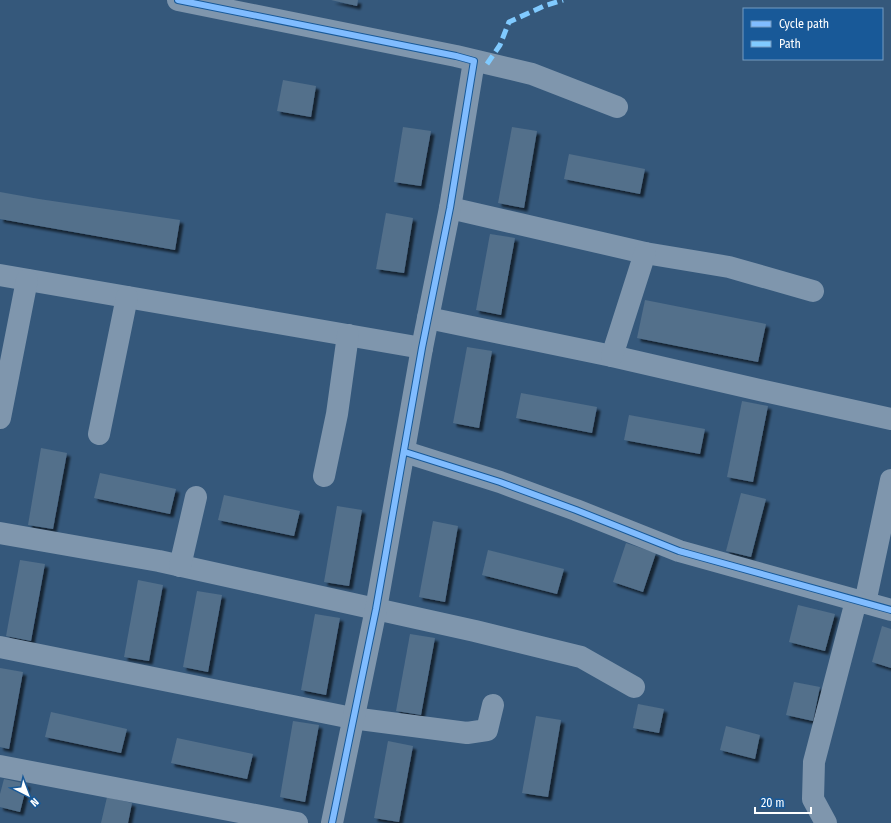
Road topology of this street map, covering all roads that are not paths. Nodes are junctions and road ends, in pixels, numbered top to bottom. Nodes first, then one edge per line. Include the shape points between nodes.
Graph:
1 (178, 0) edge
2 (474, 61) junction
3 (617, 107) dead end
4 (450, 208) junction
5 (645, 253) junction
6 (0, 275) edge
7 (27, 280) junction
8 (813, 291) dead end
9 (127, 297) junction
10 (428, 318) junction
11 (348, 335) junction
12 (422, 348) junction
13 (612, 356) junction
14 (0, 418) edge
15 (891, 419) edge
16 (99, 434) dead end
17 (405, 452) junction
18 (324, 476) dead end
19 (891, 480) edge
20 (196, 496) dead end
21 (0, 533) edge
22 (180, 566) junction
23 (860, 602) junction
24 (376, 609) junction
25 (891, 610) edge
26 (0, 647) edge
27 (634, 688) dead end
28 (493, 705) dead end
29 (352, 718) junction
30 (0, 766) edge
31 (297, 823) edge
32 (332, 823) edge
33 (826, 823) edge

1 - 2 street
2 - 3 street via 532,74
2 - 4 street
4 - 5 street
4 - 10 street
5 - 8 street via 729,267
5 - 13 street
6 - 7 street
7 - 9 street
7 - 14 street
9 - 11 street
9 - 16 street
10 - 12 street
10 - 13 street
11 - 12 street
11 - 18 street via 337,414
12 - 17 street
13 - 15 street
17 - 23 street via 500,482 679,550
17 - 24 street
19 - 23 street
20 - 22 street
21 - 22 street
22 - 24 street
23 - 25 street
23 - 33 street via 814,762 813,799
24 - 27 street via 581,657
24 - 29 street
26 - 29 street
28 - 29 street via 487,730 467,733
29 - 32 street
30 - 31 street

